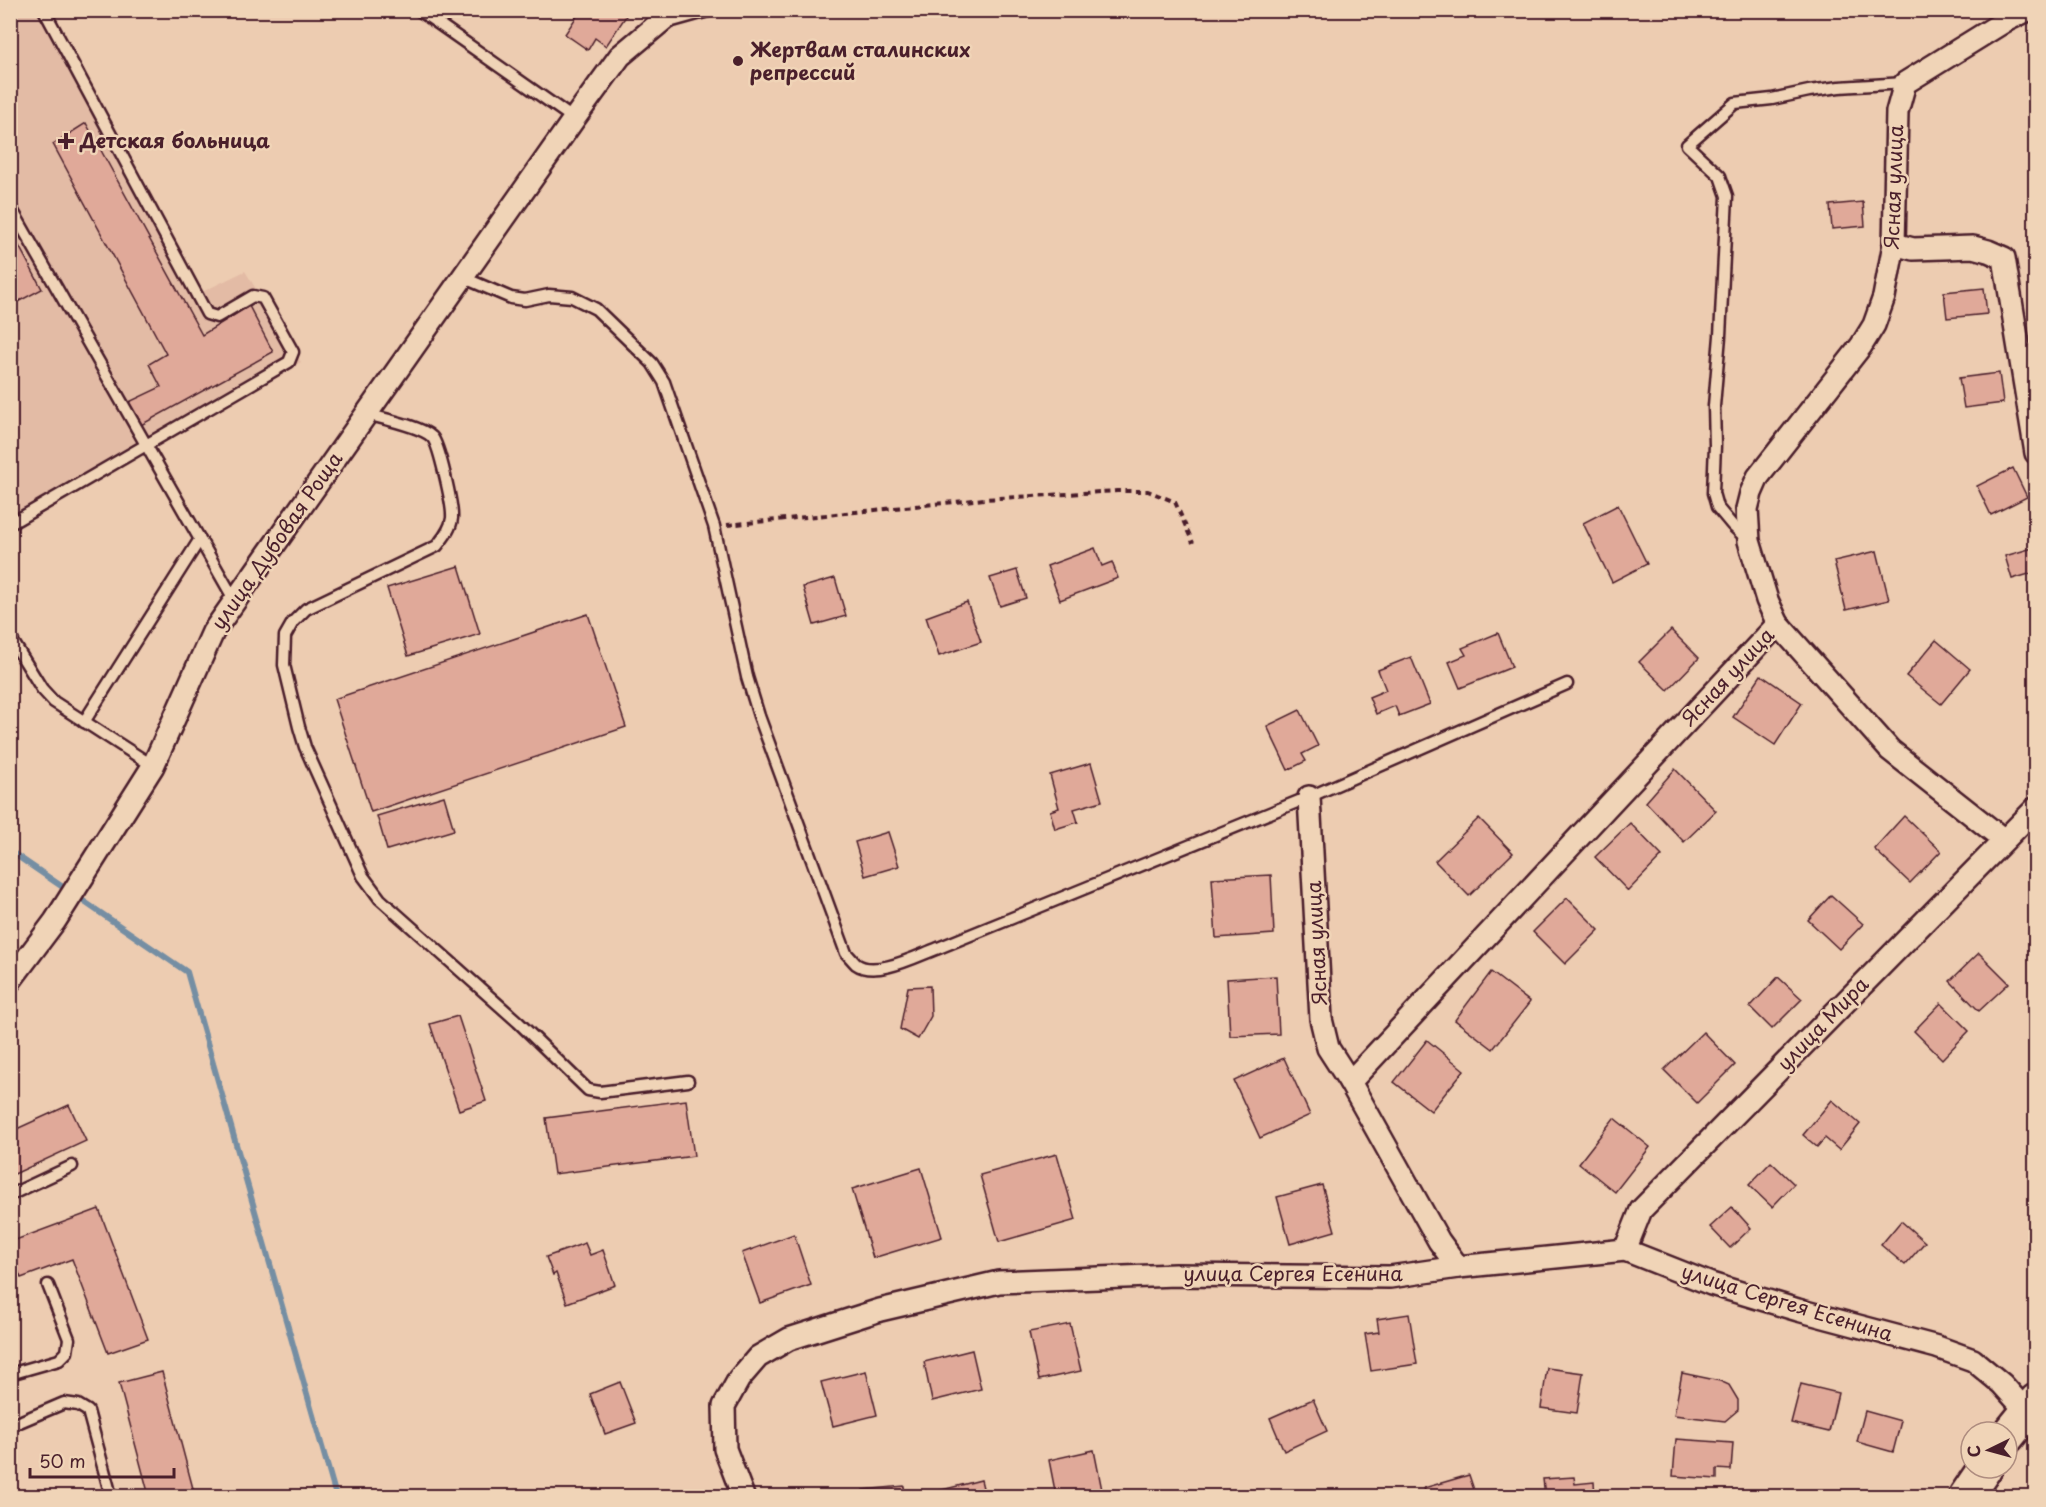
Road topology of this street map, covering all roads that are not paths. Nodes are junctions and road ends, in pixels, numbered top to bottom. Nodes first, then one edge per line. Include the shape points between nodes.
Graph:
1 (44, 10) edge
2 (419, 10) edge
3 (675, 10) edge
4 (712, 10) edge
5 (2028, 10) edge
6 (658, 25) junction
7 (1905, 83) junction
8 (574, 119) junction
9 (10, 206) edge
10 (1894, 244) junction
11 (462, 277) junction
12 (366, 414) junction
13 (146, 445) junction
14 (2036, 453) edge
15 (10, 524) edge
16 (200, 539) junction
17 (1749, 541) junction
18 (235, 601) junction
19 (1778, 624) junction
20 (10, 637) edge
21 (1567, 684) dead end
22 (84, 722) junction
23 (153, 766) junction
24 (1309, 796) junction
25 (2036, 808) edge
26 (2004, 840) junction
27 (10, 981) edge
28 (688, 1081) dead end
29 (1350, 1082) junction
30 (72, 1166) dead end
31 (10, 1195) edge
32 (1625, 1250) junction
33 (1458, 1267) junction
34 (48, 1285) dead end
35 (10, 1374) edge
36 (2031, 1406) edge
37 (2019, 1422) edge
38 (10, 1426) edge
39 (1977, 1480) edge
40 (111, 1497) edge
41 (743, 1497) edge
42 (1966, 1497) edge

1 - 13 lane via 207,314 217,318 253,296 263,298 294,352 289,362
2 - 8 lane
3 - 6 street, улица Дубовая Роща
4 - 6 lane
5 - 7 street
6 - 8 street, улица Дубовая Роща via 620,56
7 - 10 street, Ясная улица via 1897,112
7 - 17 lane via 1839,87 1735,103 1687,145 1720,176 1727,196 1714,406 1713,493 1717,507
8 - 11 street, улица Дубовая Роща
9 - 13 lane
10 - 14 street via 1913,249 1973,247 2004,258
10 - 17 street, Ясная улица via 1884,297 1870,333 1758,477 1747,509
11 - 12 street, улица Дубовая Роща
11 - 24 lane via 511,298 572,297 596,309 652,363 664,382 714,526 759,716 846,953 856,964 864,968 891,966
12 - 18 street, улица Дубовая Роща
12 - 28 lane via 425,431 433,437 440,452 452,517 437,546 306,609 285,636 284,665 304,747 363,876 380,899 588,1090 600,1092
13 - 15 lane
13 - 16 lane
16 - 18 lane
16 - 22 lane
17 - 19 street, Ясная улица
18 - 23 street, улица Дубовая Роща via 213,632
19 - 26 street via 1890,750
19 - 29 street, Ясная улица
20 - 22 lane via 42,689
21 - 24 lane
22 - 23 lane
23 - 27 street, улица Дубовая Роща via 89,871
24 - 29 street, Ясная улица via 1321,1019 1329,1048
25 - 26 street, улица Мира
26 - 32 street, улица Мира via 1641,1210
29 - 33 street, Ясная улица via 1439,1241
30 - 31 lane
32 - 33 street, улица Сергея Есенина
32 - 36 street, улица Сергея Есенина via 1711,1284 1974,1360
33 - 41 street, улица Сергея Есенина via 1390,1277 1175,1275 999,1282 879,1310 789,1339 758,1357 739,1379 724,1406 725,1449
34 - 35 lane via 69,1339 67,1352 59,1360
36 - 37 main road
38 - 40 lane via 64,1403 78,1404 88,1411
39 - 42 main road

